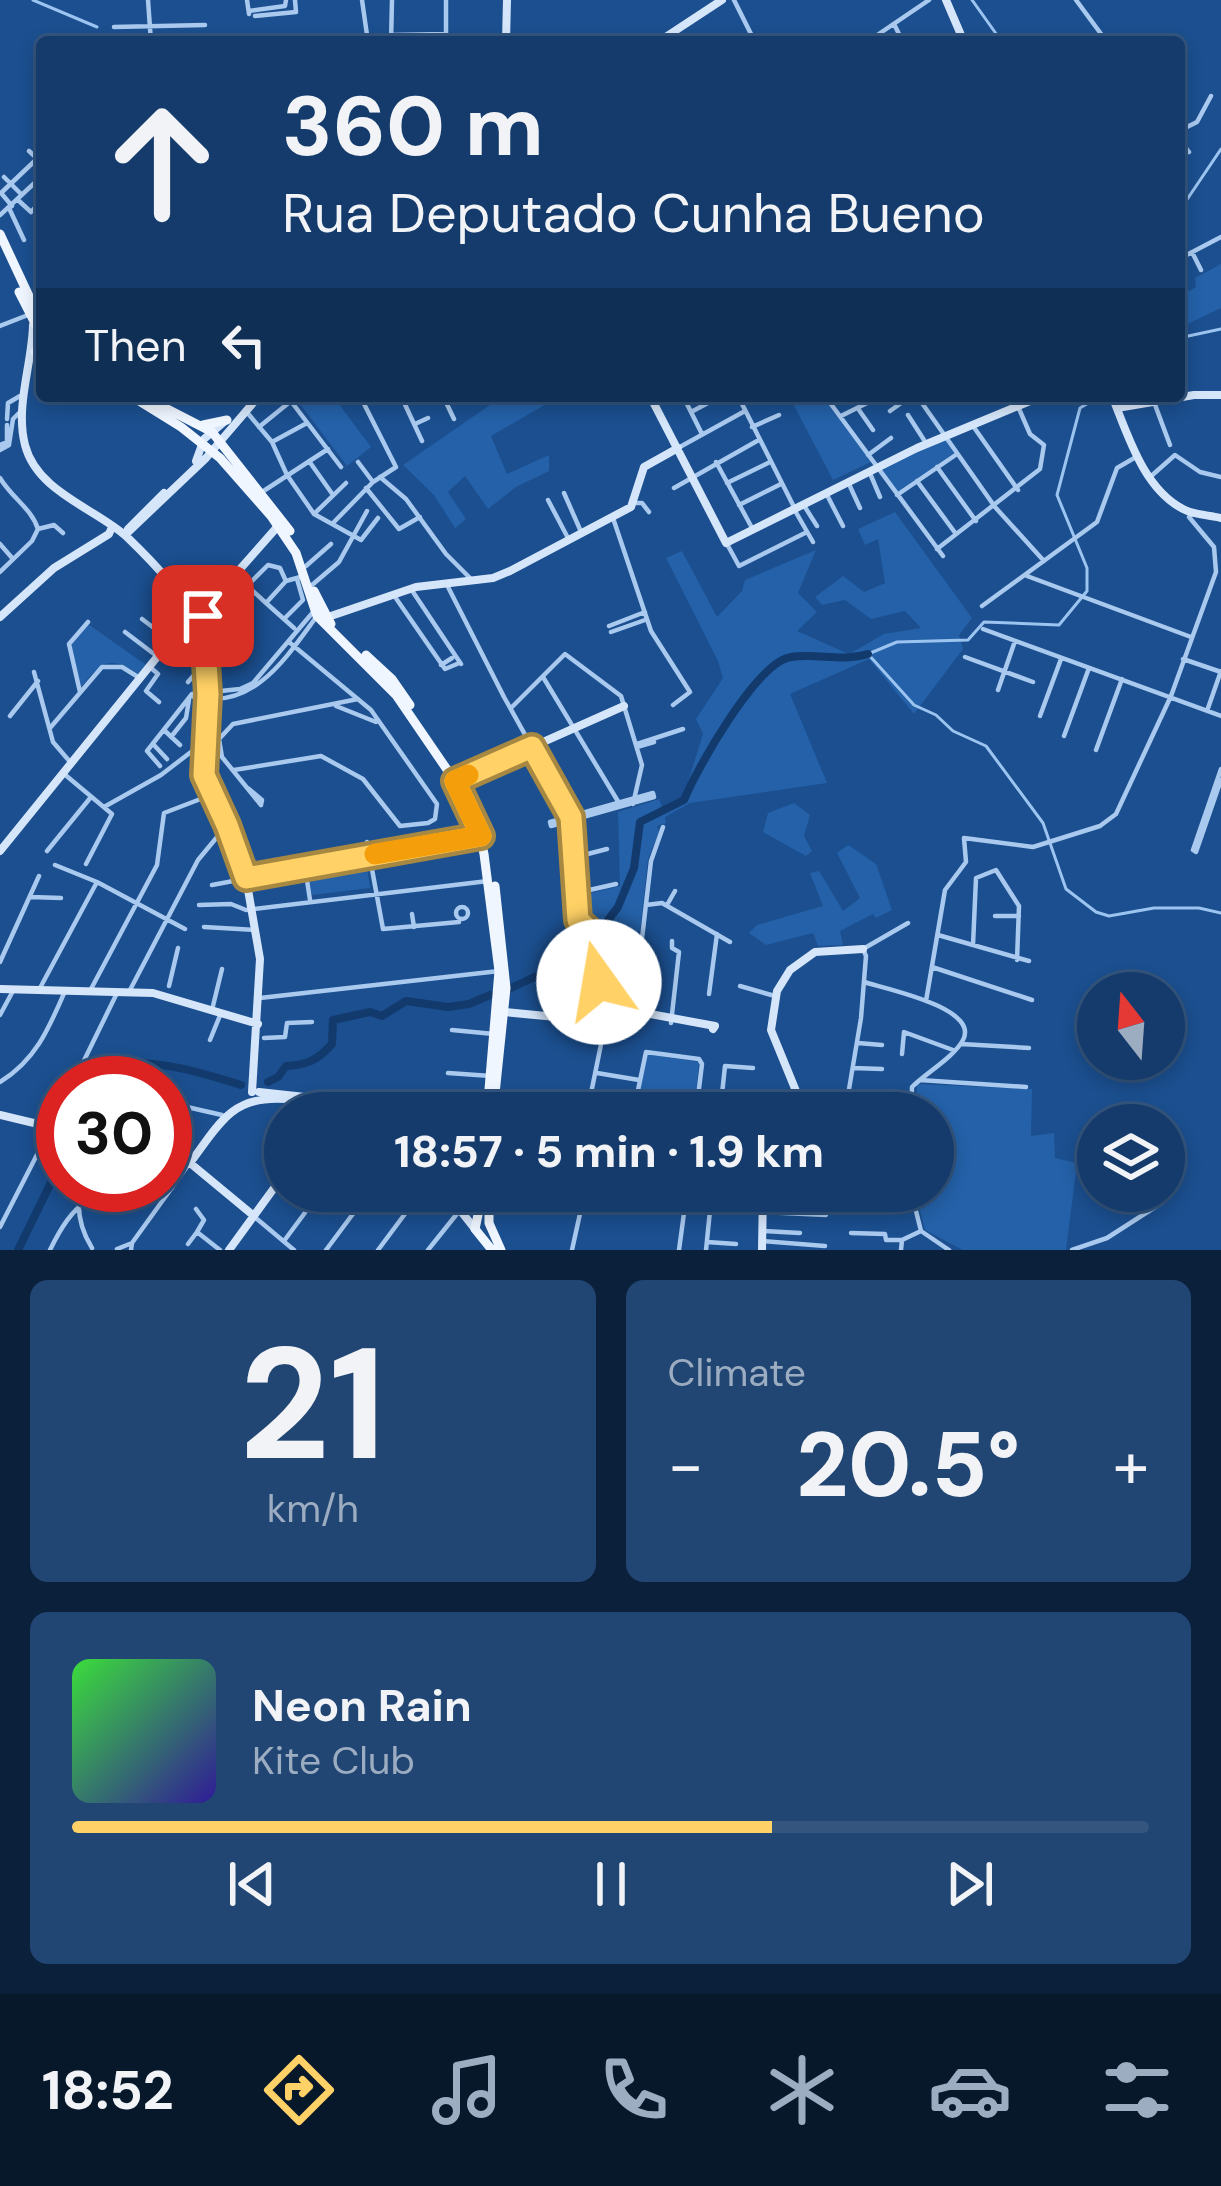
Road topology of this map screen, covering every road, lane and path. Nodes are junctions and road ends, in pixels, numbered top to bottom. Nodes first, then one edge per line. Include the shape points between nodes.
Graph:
1 (148, 0) edge
2 (248, 0) edge
3 (286, 0) edge
4 (295, 0) edge
5 (362, 0) edge
6 (392, 0) edge
7 (446, 0) edge
8 (507, 0) edge
9 (722, 0) edge
10 (734, 0) edge
11 (929, 0) edge
12 (946, 0) edge
13 (1076, 0) edge
14 (251, 14) junction
15 (894, 24) junction
16 (205, 25) dead end
17 (150, 27) junction
18 (114, 28) dead end
19 (151, 36) edge
20 (367, 36) edge
21 (391, 36) edge
22 (446, 36) edge
23 (506, 36) edge
24 (667, 36) edge
25 (752, 36) edge
26 (876, 36) edge
27 (900, 36) edge
28 (961, 36) edge
29 (1103, 36) edge
30 (1211, 96) dead end
31 (1185, 131) edge
32 (1185, 145) edge
33 (29, 151) dead end
34 (1189, 152) dead end
35 (36, 156) edge
36 (36, 162) edge
37 (4, 177) dead end
38 (36, 182) edge
39 (12, 183) junction
40 (16, 203) junction
41 (36, 207) edge
42 (0, 214) edge
43 (0, 233) edge
44 (1221, 237) edge
45 (24, 239) dead end
46 (0, 248) edge
47 (1192, 252) junction
48 (1185, 256) edge
49 (12, 260) junction
50 (1201, 270) dead end
51 (11, 273) junction
52 (26, 293) junction
53 (36, 320) edge
54 (34, 322) edge
55 (0, 326) edge
56 (36, 355) edge
57 (27, 376) junction
58 (24, 394) junction
59 (1221, 395) edge
60 (1185, 399) edge
61 (141, 402) edge
62 (154, 402) edge
63 (253, 402) edge
64 (286, 402) edge
65 (291, 402) edge
66 (364, 402) edge
67 (404, 402) edge
68 (447, 402) edge
69 (654, 402) edge
70 (686, 402) edge
71 (710, 402) edge
72 (741, 402) edge
73 (831, 402) edge
74 (870, 402) edge
75 (905, 402) edge
76 (919, 402) edge
77 (1019, 402) edge
78 (1022, 402) edge
79 (1114, 402) edge
80 (1154, 402) joint
81 (1016, 404) junction
82 (22, 408) junction
83 (858, 408) junction
84 (1117, 408) junction
85 (243, 411) junction
86 (745, 411) junction
87 (691, 412) junction
88 (890, 412) dead end
89 (779, 415) dead end
90 (908, 415) dead end
91 (841, 416) junction
92 (428, 418) dead end
93 (454, 418) dead end
94 (7, 419) junction
95 (226, 420) junction
96 (307, 423) junction
97 (198, 424) junction
98 (415, 424) junction
99 (972, 424) junction
100 (259, 427) junction
101 (752, 427) junction
102 (873, 430) dead end
103 (702, 434) junction
104 (944, 434) junction
105 (216, 437) junction
106 (891, 438) dead end
107 (759, 440) junction
108 (924, 440) junction
109 (422, 441) dead end
110 (272, 442) junction
111 (1170, 445) dead end
112 (0, 447) edge
113 (206, 448) junction
114 (677, 448) junction
115 (328, 449) junction
116 (958, 453) junction
117 (868, 454) junction
118 (1137, 457) junction
119 (309, 461) junction
120 (358, 462) dead end
121 (716, 462) junction
122 (770, 462) junction
123 (341, 467) dead end
124 (937, 467) junction
125 (874, 468) junction
126 (287, 475) junction
127 (692, 476) junction
128 (1221, 477) edge
129 (0, 478) edge
130 (1149, 478) junction
131 (376, 479) junction
132 (851, 479) junction
133 (917, 481) junction
134 (727, 483) junction
135 (346, 484) dead end
136 (782, 484) junction
137 (366, 488) junction
138 (674, 488) dead end
139 (1018, 490) junction
140 (261, 493) junction
141 (564, 493) dead end
142 (820, 494) junction
143 (334, 495) junction
144 (897, 495) junction
145 (880, 497) dead end
146 (548, 500) dead end
147 (636, 503) junction
148 (740, 505) junction
149 (797, 506) junction
150 (995, 507) junction
151 (860, 508) dead end
152 (368, 511) dead end
153 (650, 512) dead end
154 (1188, 513) junction
155 (314, 514) junction
156 (419, 517) junction
157 (378, 518) dead end
158 (613, 518) junction
159 (1221, 518) edge
160 (278, 519) junction
161 (771, 519) junction
162 (144, 520) junction
163 (976, 520) junction
164 (333, 523) junction
165 (751, 526) junction
166 (817, 526) dead end
167 (843, 526) dead end
168 (38, 530) junction
169 (113, 531) junction
170 (807, 532) junction
171 (63, 533) dead end
172 (582, 534) junction
173 (956, 535) junction
174 (358, 538) junction
175 (569, 540) junction
176 (725, 542) junction
177 (813, 542) dead end
178 (0, 544) edge
179 (331, 544) dead end
180 (938, 549) junction
181 (943, 556) dead end
182 (13, 559) junction
183 (1044, 561) junction
184 (149, 562) junction
185 (0, 572) edge
186 (301, 574) junction
187 (1024, 574) junction
188 (472, 580) junction
189 (286, 581) junction
190 (446, 584) junction
191 (312, 585) junction
192 (411, 589) junction
193 (393, 595) junction
194 (266, 603) junction
195 (159, 605) dead end
196 (982, 606) dead end
197 (319, 615) junction
198 (646, 616) junction
199 (0, 617) edge
200 (142, 619) dead end
201 (193, 619) junction
202 (284, 619) junction
203 (88, 622) dead end
204 (294, 628) dead end
205 (610, 628) dead end
206 (983, 629) dead end
207 (125, 632) dead end
208 (1191, 637) junction
209 (171, 641) junction
210 (1015, 641) junction
211 (291, 644) junction
212 (158, 657) junction
213 (197, 657) dead end
214 (965, 657) dead end
215 (1062, 657) junction
216 (1184, 659) junction
217 (149, 666) junction
218 (1090, 668) junction
219 (1004, 670) junction
220 (206, 671) junction
221 (34, 672) dead end
222 (1221, 672) edge
223 (543, 677) junction
224 (139, 678) junction
225 (1122, 679) junction
226 (38, 681) junction
227 (188, 682) dead end
228 (1034, 682) dead end
229 (998, 690) dead end
230 (80, 692) junction
231 (205, 695) junction
232 (190, 697) junction
233 (1172, 697) junction
234 (402, 698) junction
235 (358, 699) junction
236 (159, 702) dead end
237 (331, 704) junction
238 (674, 705) dead end
239 (624, 706) junction
240 (510, 709) junction
241 (1207, 711) junction
242 (10, 716) dead end
243 (1040, 716) dead end
244 (1221, 716) edge
245 (381, 724) junction
246 (50, 728) junction
247 (575, 728) junction
248 (683, 729) dead end
249 (164, 730) junction
250 (1064, 736) dead end
251 (172, 737) junction
252 (204, 742) junction
253 (654, 742) dead end
254 (153, 744) junction
255 (180, 745) dead end
256 (637, 746) junction
257 (532, 747) junction
258 (1096, 750) dead end
259 (167, 759) dead end
260 (71, 763) junction
261 (160, 766) dead end
262 (234, 770) junction
263 (63, 773) junction
264 (1221, 773) edge
265 (458, 780) junction
266 (249, 789) dead end
267 (211, 795) junction
268 (91, 797) junction
269 (634, 801) junction
270 (1211, 802) junction
271 (620, 803) junction
272 (104, 807) junction
273 (571, 820) junction
274 (227, 825) junction
275 (663, 827) dead end
276 (481, 836) junction
277 (367, 842) dead end
278 (607, 849) dead end
279 (0, 851) edge
280 (47, 851) dead end
281 (369, 855) junction
282 (572, 858) junction
283 (86, 864) dead end
284 (55, 866) dead end
285 (305, 867) junction
286 (39, 877) dead end
287 (246, 878) junction
288 (488, 881) junction
289 (97, 882) junction
290 (616, 884) dead end
291 (212, 885) dead end
292 (675, 891) dead end
293 (576, 892) junction
294 (375, 894) junction
295 (31, 896) junction
296 (61, 898) dead end
297 (310, 900) junction
298 (136, 902) junction
299 (199, 905) dead end
300 (646, 905) junction
301 (667, 905) junction
302 (252, 909) junction
303 (412, 914) dead end
304 (446, 915) dead end
305 (995, 916) dead end
306 (1019, 916) junction
307 (166, 918) junction
308 (908, 923) dead end
309 (205, 927) dead end
310 (413, 927) junction
311 (185, 928) dead end
312 (256, 930) junction
313 (717, 934) junction
314 (938, 935) junction
315 (672, 941) dead end
316 (730, 942) dead end
317 (973, 945) junction
318 (178, 948) dead end
319 (862, 949) junction
320 (1017, 960) junction
321 (1029, 961) dead end
322 (0, 962) edge
323 (932, 967) junction
324 (222, 969) dead end
325 (499, 971) junction
326 (864, 982) junction
327 (740, 986) dead end
328 (0, 989) edge
329 (14, 989) junction
330 (40, 989) junction
331 (66, 989) junction
332 (91, 989) junction
333 (118, 990) junction
334 (130, 990) junction
335 (168, 991) junction
336 (709, 994) dead end
337 (775, 996) junction
338 (259, 998) junction
339 (1032, 1000) dead end
340 (926, 1001) junction
341 (217, 1012) junction
342 (633, 1014) junction
343 (0, 1015) edge
344 (501, 1016) junction
345 (600, 1019) junction
346 (672, 1020) junction
347 (312, 1022) dead end
348 (258, 1024) junction
349 (693, 1025) dead end
350 (452, 1030) dead end
351 (494, 1034) junction
352 (210, 1040) dead end
353 (259, 1041) junction
354 (858, 1043) junction
355 (961, 1044) junction
356 (881, 1045) dead end
357 (1029, 1048) dead end
358 (953, 1050) junction
359 (902, 1054) dead end
360 (86, 1056) edge
361 (753, 1068) dead end
362 (853, 1068) junction
363 (882, 1070) dead end
364 (448, 1072) dead end
365 (595, 1073) junction
366 (920, 1079) junction
367 (639, 1080) junction
368 (0, 1082) edge
369 (1026, 1087) dead end
370 (483, 1092) edge
371 (492, 1092) edge
372 (493, 1092) edge
373 (591, 1092) edge
374 (637, 1092) edge
375 (698, 1092) edge
376 (723, 1092) edge
377 (796, 1092) edge
378 (849, 1092) edge
379 (912, 1092) edge
380 (255, 1094) junction
381 (264, 1094) edge
382 (264, 1095) edge
383 (192, 1108) edge
384 (0, 1115) edge
385 (222, 1115) junction
386 (36, 1123) edge
387 (192, 1155) edge
388 (36, 1156) edge
389 (192, 1156) edge
390 (192, 1168) edge
391 (264, 1206) edge
392 (196, 1209) dead end
393 (71, 1212) edge
394 (79, 1212) edge
395 (155, 1212) edge
396 (305, 1212) edge
397 (354, 1212) edge
398 (406, 1212) edge
399 (458, 1212) edge
400 (462, 1212) edge
401 (470, 1212) edge
402 (484, 1212) edge
403 (581, 1212) edge
404 (684, 1212) edge
405 (710, 1212) edge
406 (761, 1212) joint
407 (916, 1212) edge
408 (1147, 1212) edge
409 (826, 1215) dead end
410 (255, 1218) junction
411 (483, 1220) junction
412 (0, 1227) edge
413 (475, 1229) junction
414 (921, 1231) junction
415 (197, 1232) junction
416 (800, 1233) dead end
417 (850, 1233) dead end
418 (902, 1240) junction
419 (284, 1241) junction
420 (761, 1241) edge
421 (188, 1244) dead end
422 (736, 1244) dead end
423 (131, 1246) edge
424 (707, 1246) edge
425 (825, 1246) dead end
426 (938, 1246) edge
427 (92, 1249) edge
428 (105, 1249) edge
429 (491, 1249) edge
430 (50, 1250) edge
431 (118, 1250) edge
432 (227, 1250) edge
433 (294, 1250) edge
434 (326, 1250) edge
435 (377, 1250) edge
436 (428, 1250) edge
437 (572, 1250) edge
438 (679, 1250) edge
439 (901, 1250) edge
440 (949, 1250) edge
441 (1072, 1250) edge

1 - 17 street
2 - 14 street
3 - 14 street
4 - 14 street via 296,12
5 - 20 street
6 - 21 street
7 - 22 street
8 - 23 street
9 - 24 street
10 - 25 street
11 - 15 street
12 - 28 street
13 - 29 street
15 - 26 street
15 - 27 street
16 - 17 street
17 - 18 street
17 - 19 street
30 - 31 street
32 - 34 street
33 - 35 street
36 - 39 street
37 - 39 street
38 - 40 street
39 - 40 street
39 - 40 street via 1,194
40 - 41 street
40 - 42 street
40 - 45 street
43 - 49 main road
44 - 47 street
46 - 49 main road
46 - 51 main road
47 - 48 street
47 - 50 street
49 - 52 main road
51 - 52 main road
51 - 54 main road
52 - 53 main road
52 - 54 main road
54 - 55 street
54 - 57 street
56 - 57 street
57 - 58 street
58 - 82 street
58 - 94 street via 9,401
59 - 60 street
61 - 113 main road
62 - 97 main road
63 - 85 street
64 - 100 street
65 - 96 street
66 - 131 street via 396,467
67 - 98 street
68 - 93 street
69 - 114 street
70 - 87 street
71 - 87 street
72 - 86 street
73 - 91 street
74 - 83 street
75 - 88 street
76 - 104 street
77 - 81 street
78 - 81 street
79 - 84 street
80 - 84 street
80 - 111 street
81 - 99 street
81 - 104 street
81 - 139 street via 1045,449 1040,470
82 - 94 street
82 - 112 street via 10,445
82 - 169 street via 36,467
83 - 91 street
83 - 102 street
84 - 118 street
85 - 95 street
85 - 100 street
85 - 105 street
86 - 101 street
86 - 103 street
87 - 103 street
89 - 101 street
90 - 108 street
91 - 117 street
92 - 98 street
94 - 112 street
95 - 97 main road
95 - 105 street
96 - 110 street
96 - 115 street
97 - 105 main road
98 - 109 street
99 - 104 street
99 - 139 street
100 - 110 street
101 - 107 street
103 - 114 street
104 - 108 street
104 - 116 street
104 - 125 street
105 - 113 street
105 - 140 main road
106 - 117 street
107 - 121 street
107 - 122 street
108 - 125 street
110 - 126 street
113 - 160 main road
113 - 162 street
113 - 169 street
114 - 127 street
114 - 147 street via 644,467
115 - 119 street
115 - 123 street
116 - 124 street
116 - 150 street
117 - 125 street
118 - 130 street
118 - 183 street via 1117,468 1097,522
119 - 126 street
119 - 143 street
120 - 131 street
121 - 127 street
121 - 134 street
122 - 134 street
122 - 136 street
124 - 133 street
124 - 163 street
125 - 132 street
125 - 144 street
125 - 145 street
126 - 140 street
126 - 155 street
127 - 138 street
127 - 176 street
128 - 130 street via 1175,455
129 - 168 street
130 - 154 street
131 - 137 street
131 - 156 street
132 - 142 street
132 - 151 street
133 - 144 street
133 - 173 street
134 - 148 street
135 - 143 street
136 - 148 street
136 - 149 street
137 - 156 street via 400,529
137 - 164 street
139 - 150 street
140 - 160 main road
141 - 172 street
142 - 149 street
142 - 167 street
143 - 155 street
144 - 180 street
146 - 175 street
147 - 153 street
147 - 158 street
148 - 165 street
149 - 161 street
149 - 166 street
149 - 170 street
150 - 163 street
150 - 183 street
152 - 174 street
154 - 159 street
154 - 208 street via 1217,557
155 - 164 street
156 - 188 street
157 - 174 street
158 - 172 street
158 - 198 street
160 - 186 main road
160 - 201 street
161 - 165 street
161 - 176 street
162 - 169 street
162 - 184 street via 139,536
163 - 173 street
164 - 174 street
165 - 176 street
168 - 171 street via 54,525
168 - 182 street
169 - 184 street
169 - 184 street
169 - 199 street via 54,568
170 - 176 street via 738,566
170 - 177 street
172 - 175 street
173 - 180 street
174 - 191 street
175 - 188 street via 493,578
178 - 182 street
179 - 186 street
180 - 181 street
182 - 185 street
183 - 187 street
184 - 201 street
186 - 189 street
186 - 191 main road
186 - 197 main road
186 - 202 street via 302,601
187 - 196 street
187 - 208 street
188 - 190 street
189 - 194 street
189 - 194 street via 268,565 244,583
190 - 192 street
190 - 240 street
191 - 197 main road
192 - 193 street
192 - 193 street via 456,662 446,670
193 - 197 street
194 - 202 street
195 - 201 street
197 - 211 street
197 - 234 main road
198 - 205 street
198 - 238 street via 690,692
200 - 209 street
201 - 209 street
201 - 220 street
202 - 204 street
203 - 230 street via 69,643
206 - 210 street
207 - 212 street
208 - 216 street
209 - 212 street
210 - 215 street
210 - 219 street
211 - 231 street via 253,683
211 - 235 street
212 - 217 street
213 - 220 street
214 - 219 street
215 - 218 street
215 - 243 street
216 - 222 street
216 - 233 street
217 - 224 street
217 - 236 street via 158,674 146,691
218 - 225 street
218 - 250 street
219 - 228 street
219 - 229 street
220 - 227 street
220 - 231 street
221 - 226 street
222 - 241 street
223 - 239 street via 565,654
223 - 240 street
223 - 247 street
224 - 230 street via 108,665
224 - 260 street
225 - 233 street
225 - 258 street
226 - 242 street
226 - 246 street
230 - 246 street
231 - 232 street
231 - 252 street
232 - 249 street
232 - 251 street
233 - 241 street
233 - 314 street via 1116,814 1100,826 1033,847 968,836 966,862 945,890
234 - 265 main road
234 - 265 main road
235 - 237 street
235 - 245 street
237 - 245 street
237 - 262 street via 233,724 218,748
239 - 247 street
239 - 256 street
240 - 257 street
241 - 244 street
245 - 262 street via 437,804 430,823 400,826 363,779 321,756
246 - 260 street
247 - 257 street
247 - 271 street
248 - 256 street
249 - 251 street
249 - 254 street
251 - 255 street
252 - 267 street
252 - 272 street
253 - 256 street
254 - 259 street
254 - 261 street via 148,752
256 - 269 street via 642,766
257 - 265 street
257 - 273 street
260 - 263 street
262 - 266 street
263 - 268 street
263 - 279 street
264 - 270 street
265 - 276 main road
265 - 344 main road via 491,854 506,963
267 - 274 street
267 - 298 street via 164,813 157,865
268 - 272 street
268 - 280 street
269 - 271 street
269 - 273 street
270 - 270 street via 1194,852
271 - 273 street
272 - 283 street via 112,814
273 - 282 street
274 - 287 street
274 - 307 street
275 - 300 street
276 - 281 street
276 - 288 main road
277 - 281 street
278 - 282 street
281 - 285 street
281 - 294 street
282 - 293 street
284 - 289 street
285 - 287 street
285 - 297 street
286 - 295 street
287 - 291 street
287 - 302 street
288 - 294 street
288 - 325 main road
289 - 298 street
289 - 330 street
290 - 293 street
292 - 301 street
293 - 345 street via 579,922 603,943
294 - 297 street
294 - 310 street via 383,929
295 - 296 street
295 - 322 street
297 - 302 street
298 - 307 street
298 - 332 street
299 - 302 street
300 - 301 street
300 - 342 street
301 - 313 street
302 - 312 street
303 - 310 street
304 - 310 street via 459,918
305 - 306 street
306 - 317 street via 995,870 976,878
306 - 320 street
307 - 311 street
307 - 334 street
308 - 319 street
309 - 312 street
312 - 338 street
313 - 316 street
313 - 336 street
314 - 317 street
314 - 323 street
315 - 346 street via 679,952
317 - 320 street
318 - 335 street
319 - 326 street
319 - 337 street via 815,952 790,970
320 - 321 street
323 - 339 street
323 - 340 street
324 - 341 street
325 - 338 street
325 - 344 main road
326 - 340 street
326 - 354 street
327 - 337 street
328 - 329 street
329 - 330 street
329 - 343 street
330 - 331 street
331 - 332 street
331 - 368 street via 28,1062
332 - 333 street
333 - 334 street
333 - 360 street
334 - 335 street
335 - 341 street
337 - 377 street via 773,1040
338 - 348 street
340 - 355 street via 961,1018
341 - 348 street
341 - 352 street
342 - 345 street
342 - 346 street
344 - 345 street
344 - 351 main road
344 - 372 main road
345 - 365 street
346 - 349 street
347 - 353 street via 287,1023 285,1037
348 - 353 street
350 - 351 street
351 - 371 main road
353 - 380 street
354 - 356 street
354 - 362 street
355 - 357 street
355 - 358 street
358 - 359 street via 904,1032
358 - 366 street
361 - 376 street via 725,1065
362 - 363 street
362 - 378 street
364 - 370 street
365 - 367 street
365 - 373 street
366 - 369 street
366 - 379 street
367 - 374 street
367 - 375 street via 646,1052 700,1060
380 - 381 street
380 - 382 street
380 - 385 street
380 - 389 street
383 - 385 street
384 - 386 street
385 - 387 street
388 - 412 street
390 - 410 street
391 - 410 street
392 - 415 street via 205,1223
393 - 430 street
394 - 427 street
395 - 423 street
396 - 419 street
397 - 434 street
398 - 435 street
399 - 436 street
400 - 413 street
401 - 411 street
402 - 411 main road
403 - 437 street
404 - 438 street
405 - 424 street
406 - 409 street
406 - 420 street
407 - 414 street
408 - 441 street
410 - 419 street
410 - 432 street
411 - 413 main road via 483,1232
411 - 429 main road
413 - 429 main road
414 - 418 street
414 - 426 street
415 - 421 street
415 - 432 street
416 - 420 street
417 - 418 street
418 - 439 street
419 - 433 street
420 - 425 street
422 - 424 street
423 - 431 street
426 - 440 street
427 - 428 street
428 - 431 street

